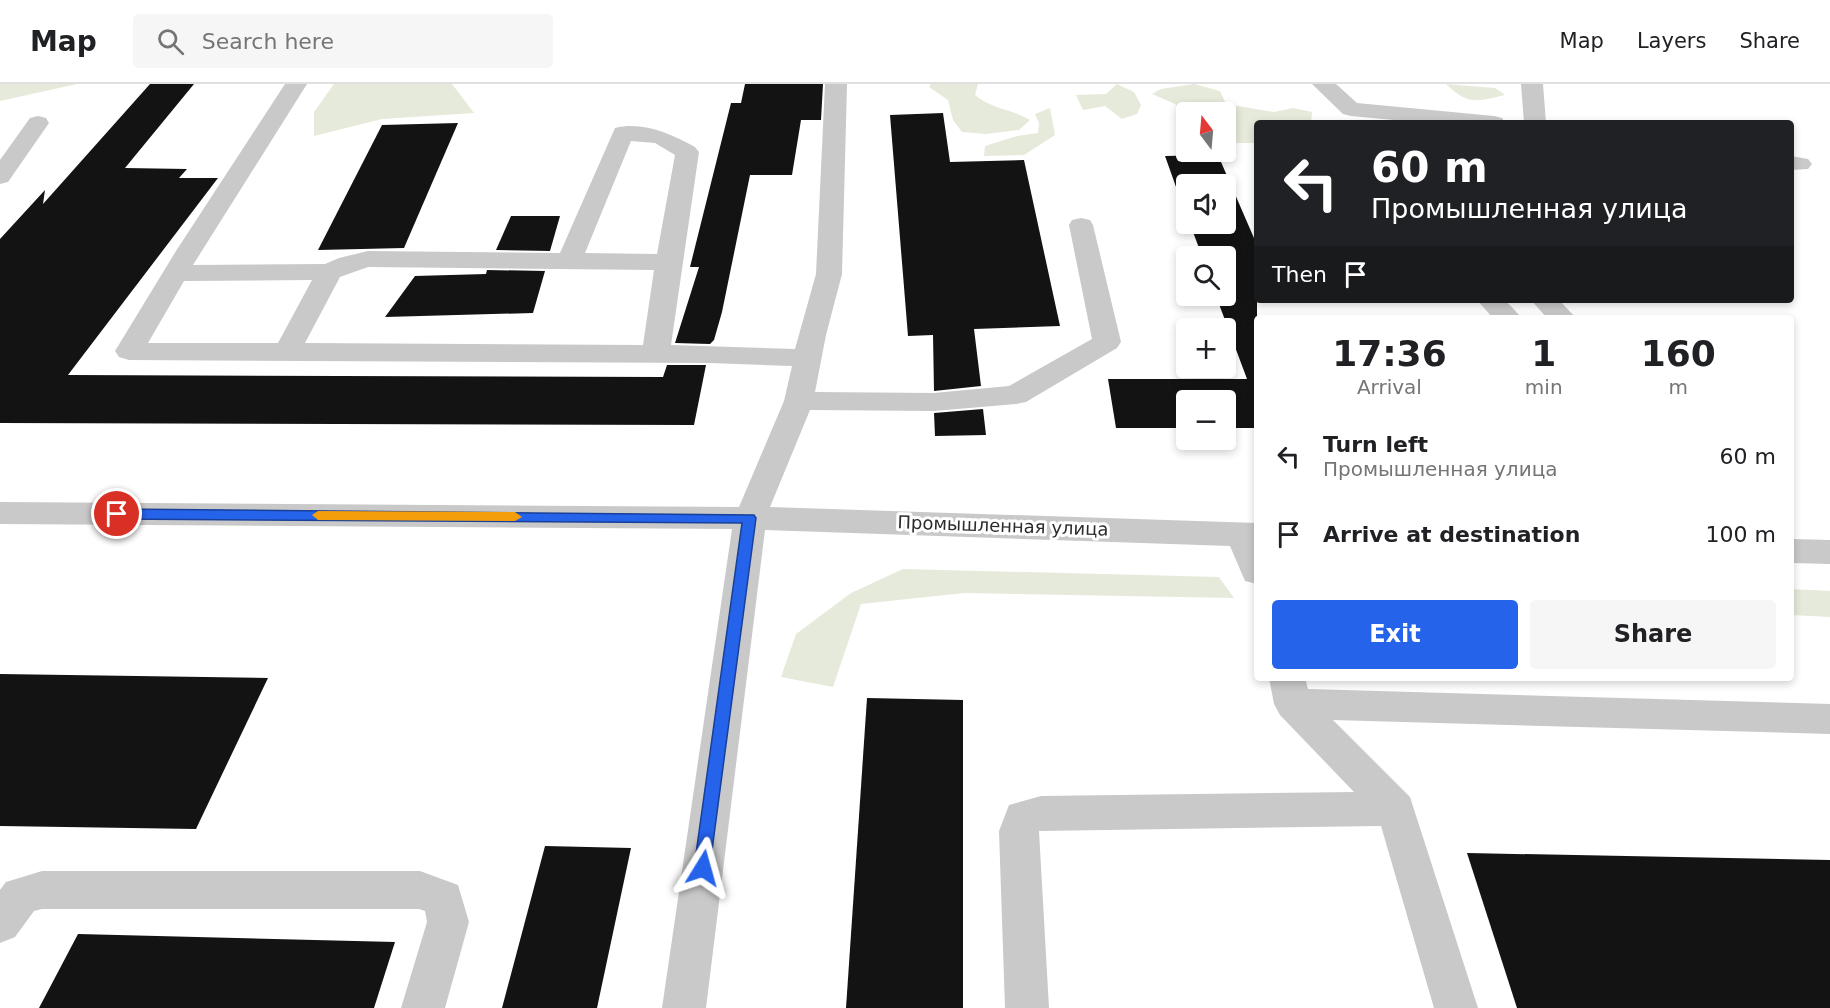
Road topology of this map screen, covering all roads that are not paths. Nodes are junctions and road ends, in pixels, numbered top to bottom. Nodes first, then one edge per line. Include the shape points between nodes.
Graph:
1 (296, 84) edge
2 (1323, 84) edge
3 (1532, 84) edge
4 (841, 87) edge
5 (1344, 116) edge
6 (1430, 120) edge
7 (1535, 120) edge
8 (38, 123) dead end
9 (8, 155) edge
10 (0, 177) edge
11 (1081, 225) dead end
12 (570, 261) junction
13 (668, 262) junction
14 (329, 272) junction
15 (176, 273) junction
16 (1493, 303) edge
17 (1547, 303) edge
18 (1505, 315) edge
19 (1559, 315) edge
20 (287, 352) junction
21 (656, 354) junction
22 (807, 358) junction
23 (799, 401) junction
24 (0, 513) edge
25 (750, 518) junction
26 (1250, 534) edge
27 (1794, 548) edge
28 (1830, 552) edge
29 (1254, 556) edge
30 (1290, 691) edge
31 (1830, 719) edge
32 (1396, 809) junction
33 (0, 923) edge
34 (423, 1008) edge
35 (684, 1008) edge
36 (1027, 1008) edge
37 (1456, 1008) edge

1 - 15 street
2 - 5 street
3 - 7 street
4 - 22 street via 829,274
5 - 6 street
8 - 9 street
9 - 10 street
11 - 23 street via 1107,342 1016,395 934,402
12 - 13 street
12 - 13 street via 623,133 661,137 687,152
12 - 14 street via 368,259
13 - 21 street
14 - 15 street
14 - 20 street
15 - 20 street via 129,351
16 - 18 street
17 - 19 street
20 - 21 street
21 - 22 street
22 - 23 street
23 - 25 street
24 - 25 street, Промышленная улица
25 - 26 street, Промышленная улица
25 - 35 street
26 - 29 street
27 - 28 street
30 - 31 street
30 - 32 street
32 - 36 street via 1041,813 1023,817 1019,831
32 - 37 street
33 - 34 street via 21,895 42,890 420,890 443,899 448,922

